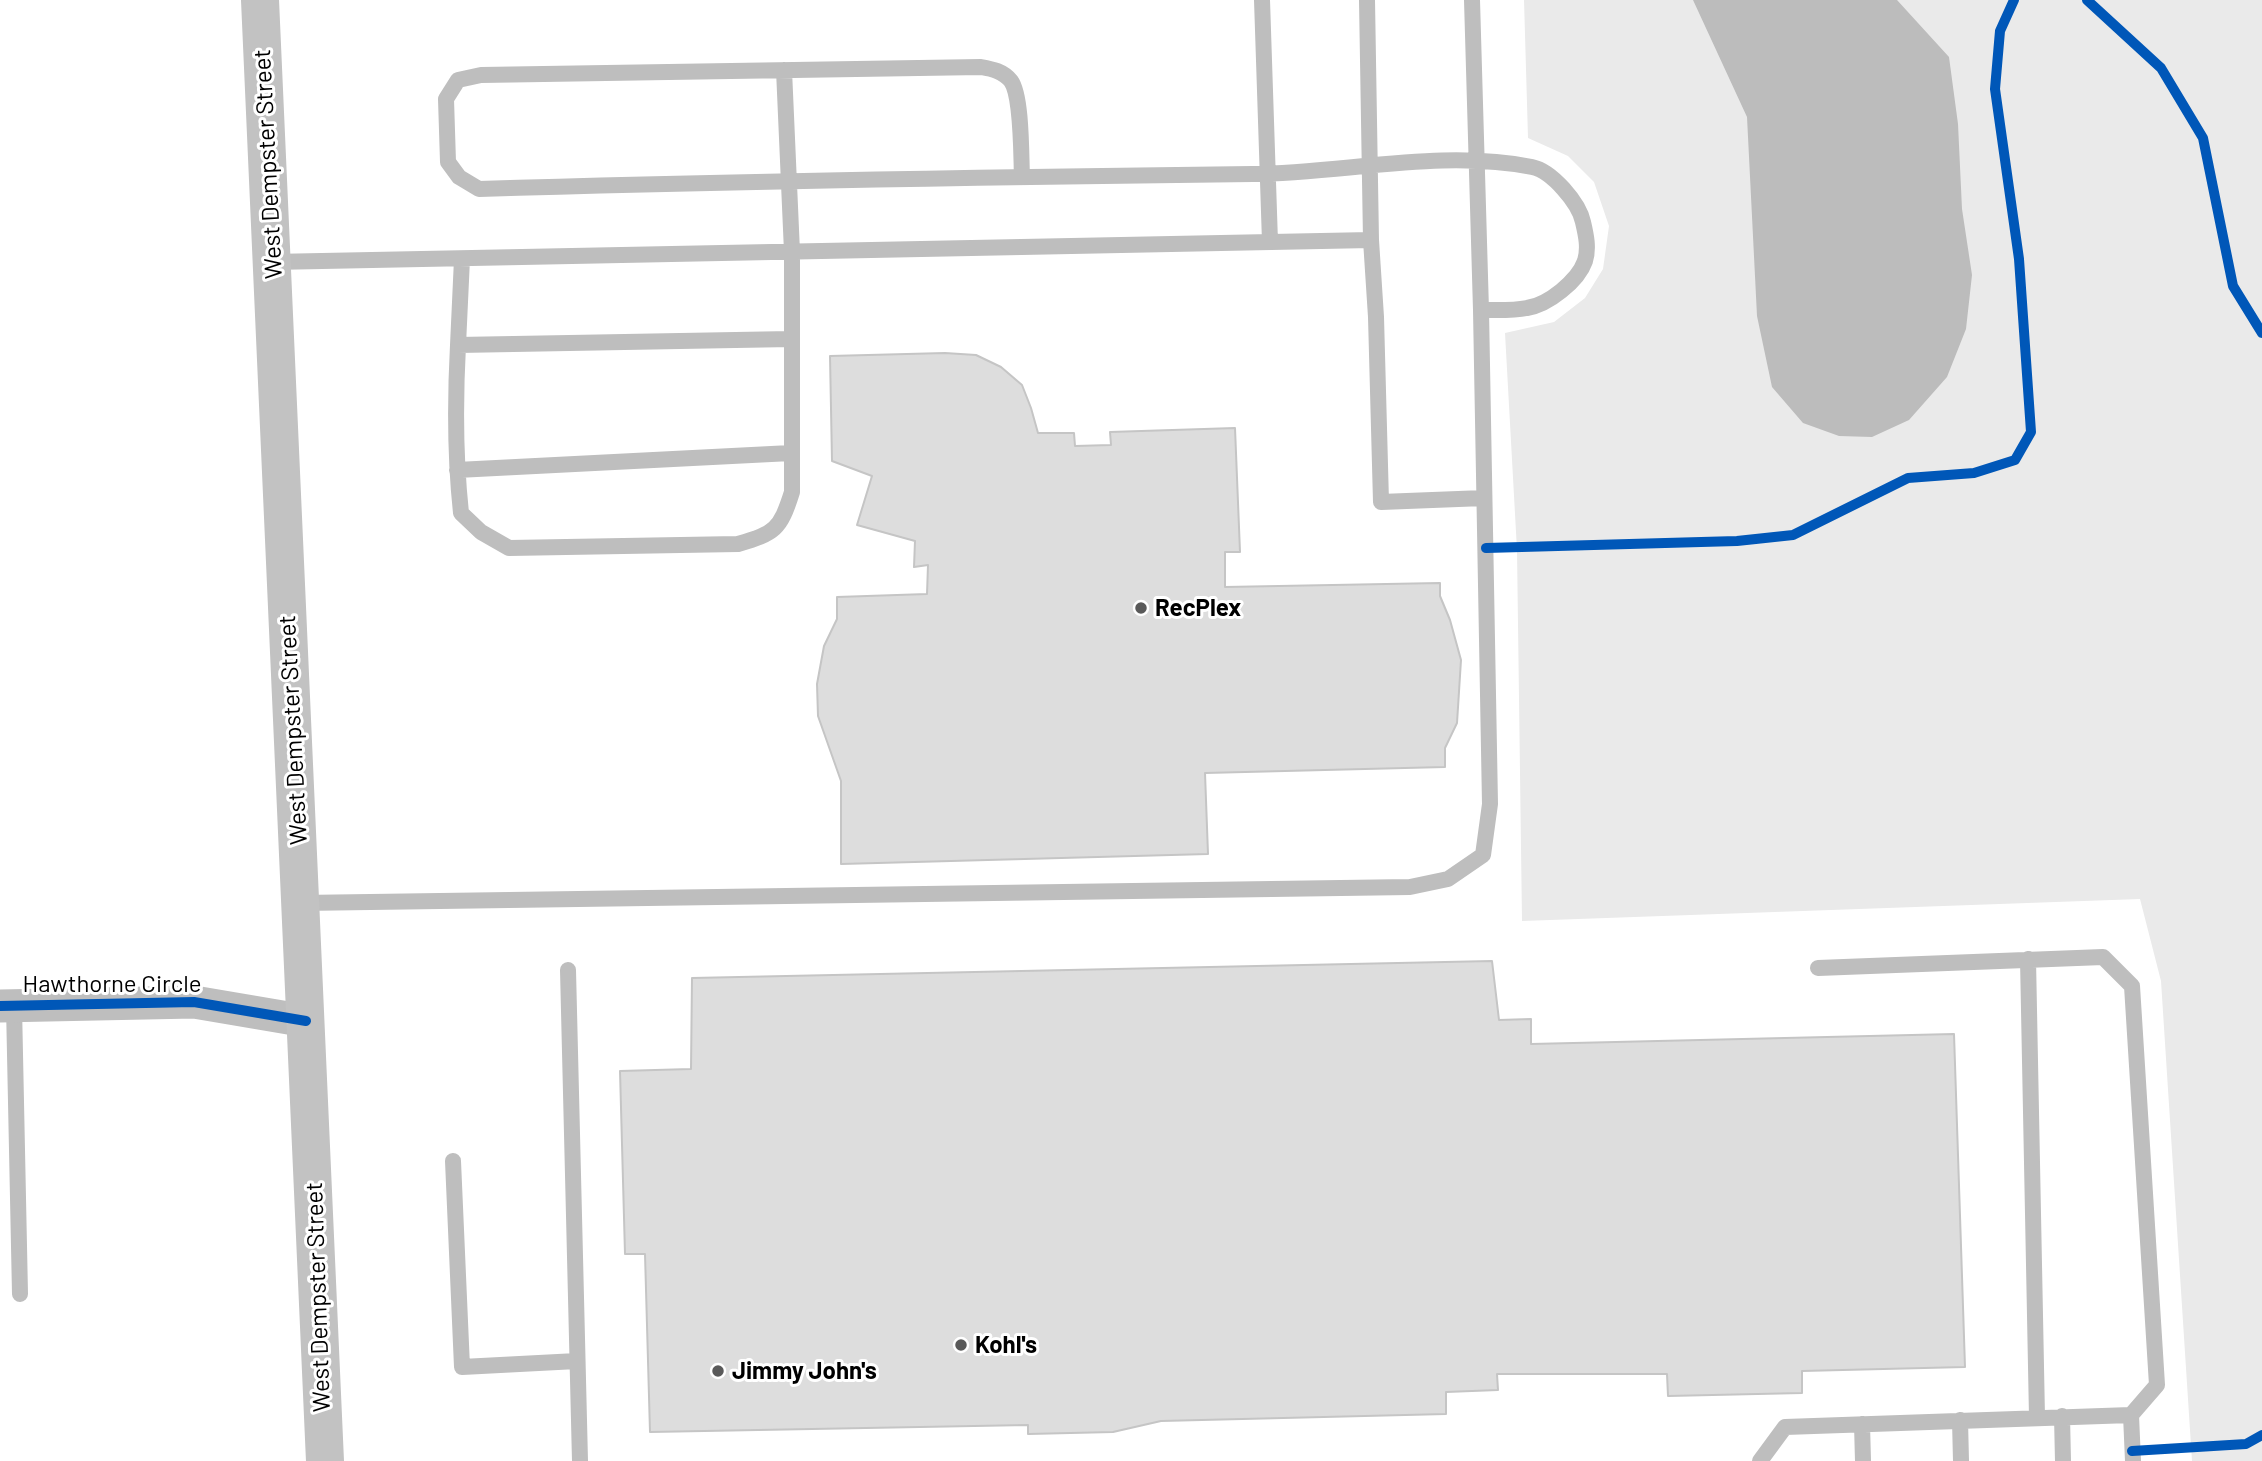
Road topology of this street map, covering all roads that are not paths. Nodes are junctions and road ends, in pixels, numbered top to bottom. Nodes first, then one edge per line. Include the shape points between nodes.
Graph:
1 (260, 0) edge
2 (1262, 0) edge
3 (1367, 0) edge
4 (1472, 0) edge
5 (784, 70) junction
6 (1477, 161) junction
7 (1370, 164) junction
8 (1269, 174) junction
9 (1022, 177) junction
10 (789, 179) junction
11 (1371, 240) junction
12 (1270, 242) junction
13 (792, 253) junction
14 (462, 259) junction
15 (272, 262) junction
16 (1481, 310) junction
17 (791, 339) junction
18 (458, 345) junction
19 (792, 453) junction
20 (457, 470) junction
21 (1484, 498) junction
22 (300, 903) junction
23 (2028, 960) junction
24 (1818, 968) dead end
25 (568, 970) dead end
26 (7, 1006) edge
27 (306, 1021) junction
28 (453, 1161) dead end
29 (20, 1294) dead end
30 (577, 1361) junction
31 (2131, 1415) junction
32 (2062, 1416) junction
33 (2037, 1417) junction
34 (1960, 1420) junction
35 (1862, 1424) junction
36 (325, 1461) edge
37 (580, 1461) edge
38 (1760, 1461) edge
39 (1863, 1461) edge
40 (1961, 1461) edge
41 (2063, 1461) edge
42 (2133, 1461) edge

1 - 15 main road, West Dempster Street
2 - 8 lane
3 - 7 lane
4 - 6 lane
5 - 9 lane via 981,67 1000,71 1012,82 1017,102
5 - 10 lane
5 - 10 lane via 481,75 458,80 446,99 448,162 459,177 479,189
6 - 7 lane
6 - 16 lane
6 - 16 lane via 1537,167 1566,191 1582,215 1587,239 1585,261 1564,290 1530,308
7 - 8 lane
7 - 11 lane
8 - 9 lane
8 - 12 lane
9 - 10 lane
10 - 13 lane
11 - 12 lane
11 - 21 lane via 1381,502
12 - 13 lane
13 - 14 lane
13 - 17 lane
14 - 15 lane
14 - 18 lane
15 - 22 main road, West Dempster Street
16 - 21 lane
17 - 18 lane
17 - 19 lane
18 - 20 lane
19 - 20 lane
19 - 20 lane via 792,492 785,515 769,535 738,544 509,548 481,532 461,513
21 - 22 lane via 1490,804 1483,855 1448,879 1410,887
22 - 27 main road, West Dempster Street
23 - 24 lane
23 - 31 lane via 2103,957 2132,986 2157,1385
23 - 33 lane
25 - 30 lane
26 - 27 street, Hawthorne Circle via 194,1002
26 - 29 lane
27 - 36 main road, West Dempster Street
28 - 30 lane via 462,1367
30 - 37 lane
31 - 32 lane
31 - 42 lane
32 - 33 lane
32 - 41 lane
33 - 34 lane
34 - 35 lane
34 - 40 lane
35 - 38 lane via 1785,1427
35 - 39 lane

